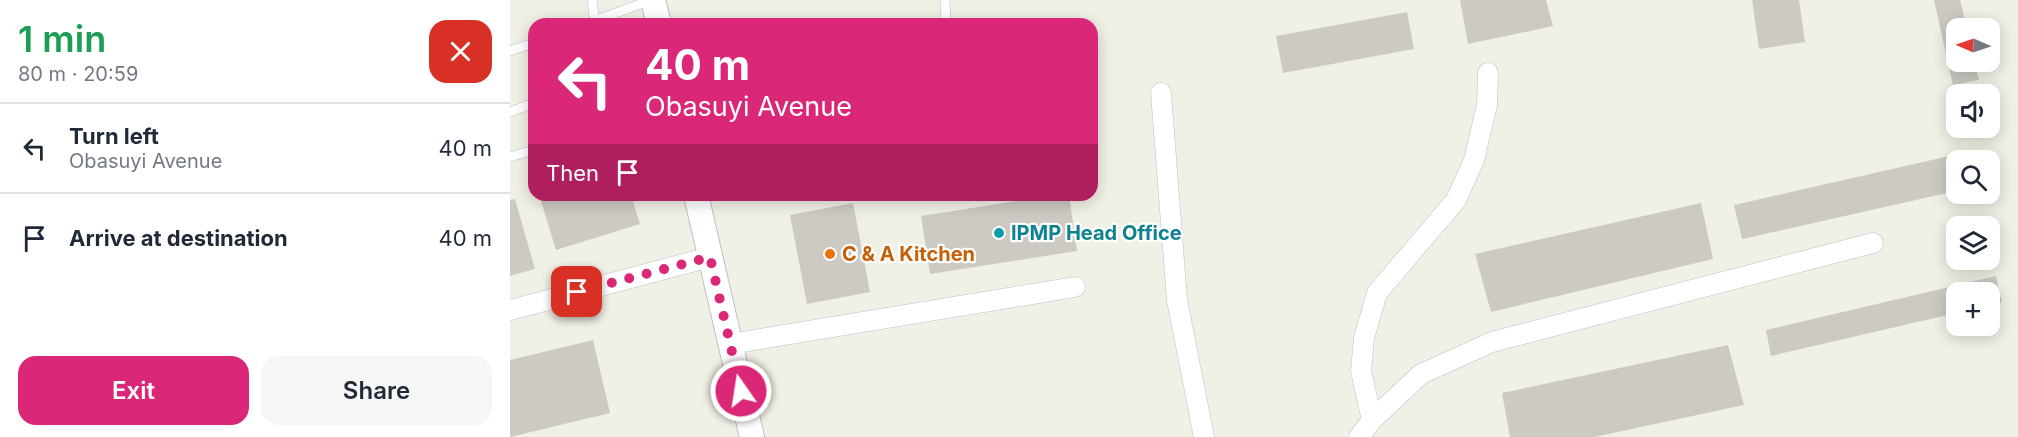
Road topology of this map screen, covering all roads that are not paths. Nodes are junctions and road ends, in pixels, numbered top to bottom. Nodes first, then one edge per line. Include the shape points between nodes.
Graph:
1 (592, 0) edge
2 (652, 0) edge
3 (945, 0) edge
4 (592, 18) edge
5 (605, 18) edge
6 (657, 18) edge
7 (946, 18) edge
8 (528, 44) edge
9 (510, 51) edge
10 (1488, 73) dead end
11 (1161, 93) dead end
12 (528, 106) edge
13 (510, 112) edge
14 (528, 152) edge
15 (510, 157) edge
16 (697, 201) edge
17 (1873, 243) dead end
18 (710, 257) junction
19 (1075, 287) dead end
20 (510, 310) edge
21 (730, 344) junction
22 (1372, 420) junction
23 (752, 437) edge
24 (1204, 437) edge
25 (1359, 437) edge

1 - 4 lane
2 - 5 lane
2 - 6 street
3 - 7 lane
8 - 9 lane
10 - 22 street via 1487,105 1474,160 1456,200 1377,293 1364,338 1361,371
11 - 24 street via 1176,300
12 - 13 lane
14 - 15 lane
16 - 18 street
17 - 22 street via 1492,342 1421,374
18 - 20 street
18 - 21 street
19 - 21 street
21 - 23 street
22 - 25 street

